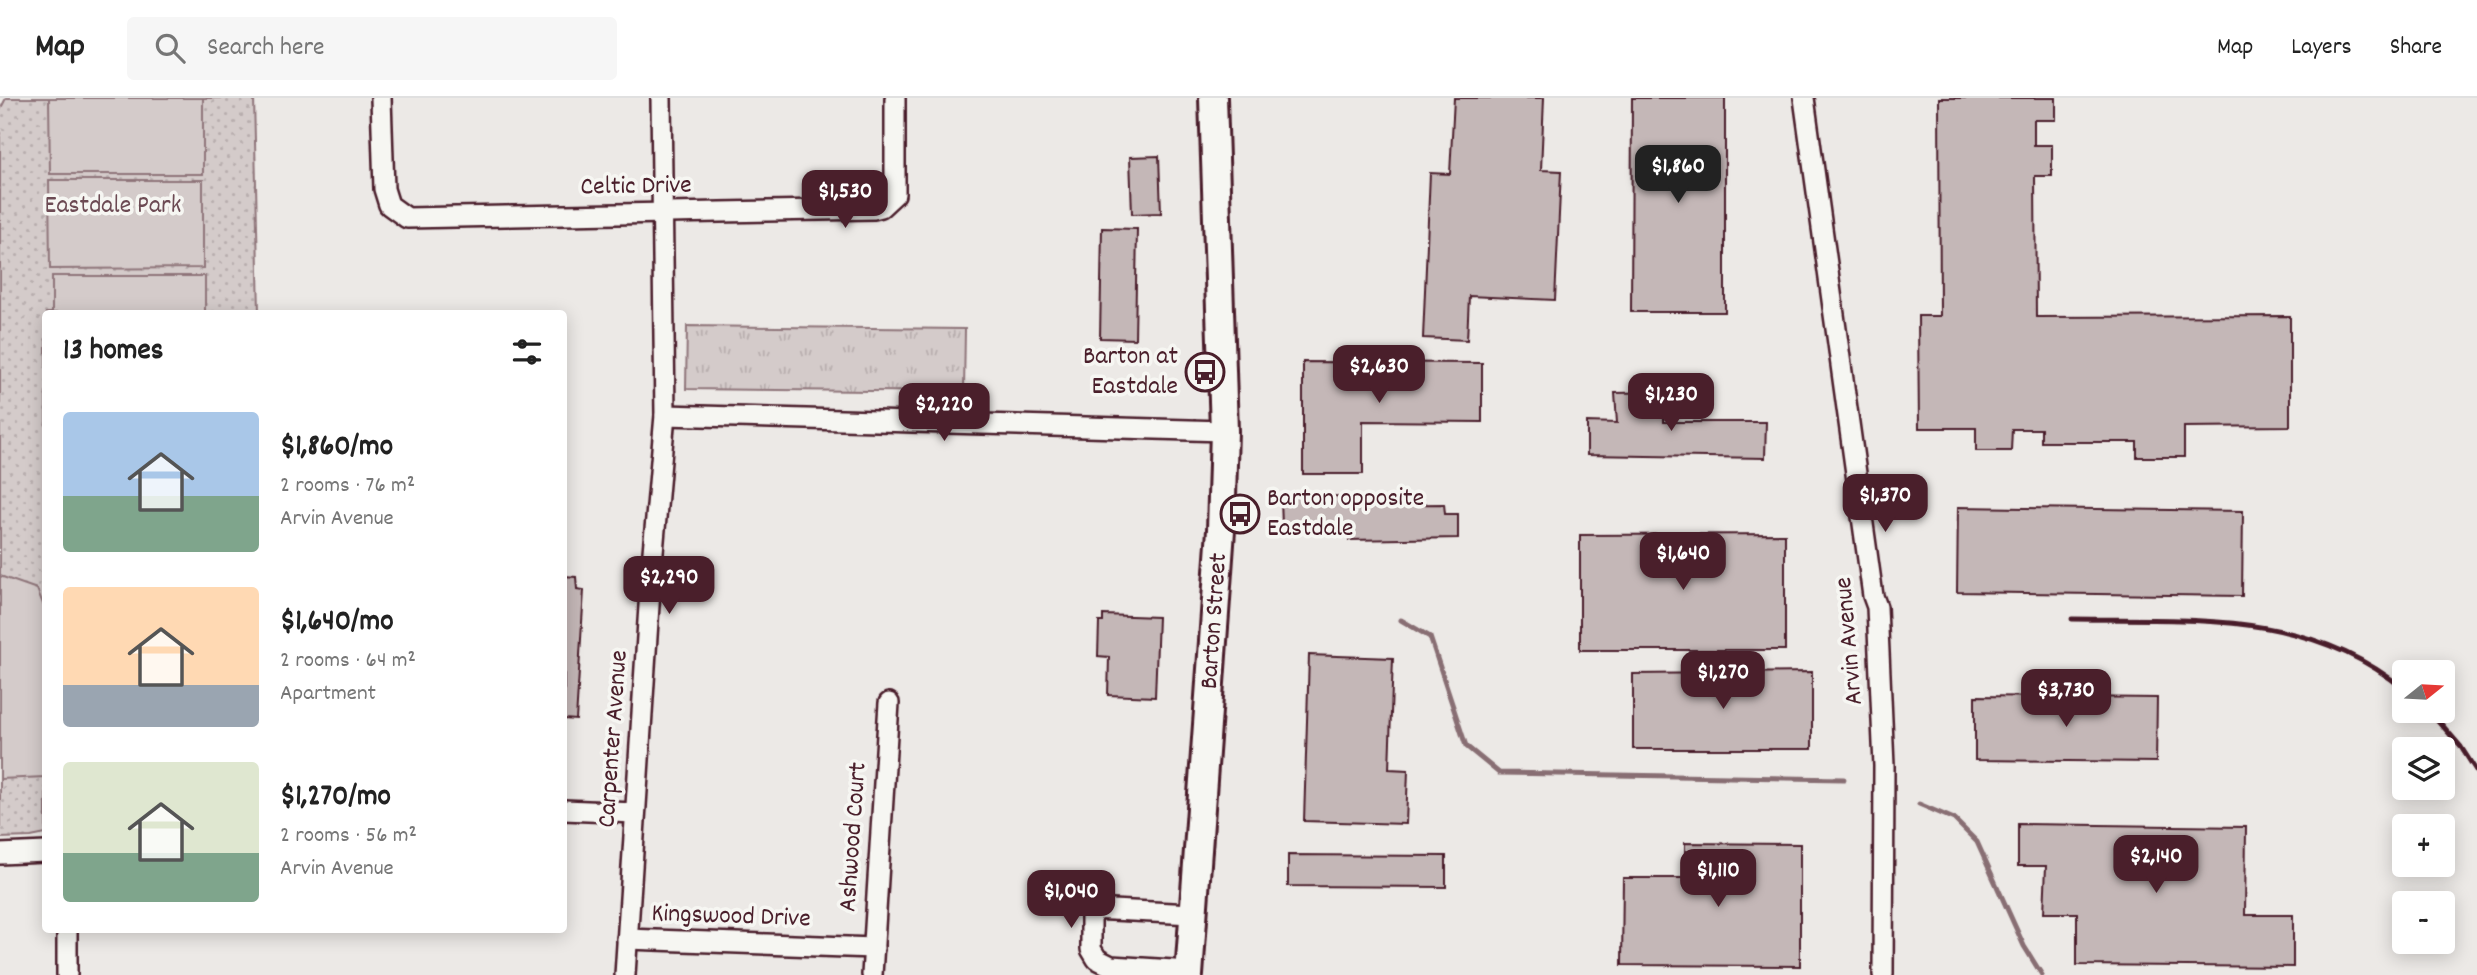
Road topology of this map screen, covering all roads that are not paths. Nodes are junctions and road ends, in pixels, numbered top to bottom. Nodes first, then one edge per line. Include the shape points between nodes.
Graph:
1 (382, 98) edge
2 (661, 98) edge
3 (895, 98) edge
4 (1213, 98) edge
5 (1804, 98) edge
6 (662, 213) junction
7 (665, 415) junction
8 (1224, 431) junction
9 (889, 703) dead end
10 (567, 810) edge
11 (635, 813) junction
12 (42, 852) edge
13 (0, 854) edge
14 (1193, 914) junction
15 (67, 933) edge
16 (627, 939) junction
17 (874, 948) junction
18 (1189, 973) edge
19 (67, 975) edge
20 (625, 975) edge
21 (872, 975) edge
22 (1883, 975) edge

1 - 6 street, Celtic Drive via 384,189 389,205 407,218
2 - 6 street, Carpenter Avenue
3 - 6 street, Celtic Drive via 896,188 881,207
4 - 8 main road, Barton Street
5 - 22 street, Arvin Avenue via 1877,607 1884,766
6 - 7 street, Carpenter Avenue
7 - 8 street
7 - 11 street, Carpenter Avenue
8 - 14 main road, Barton Street
9 - 17 street, Ashwood Court
10 - 11 street
11 - 16 street, Carpenter Avenue
12 - 13 street
14 - 18 main road, Barton Street
14 - 18 street via 1091,909 1091,949 1097,959 1111,967
15 - 19 street
16 - 17 street, Kingswood Drive
16 - 20 street, Carpenter Avenue
17 - 21 street, Ashwood Court

